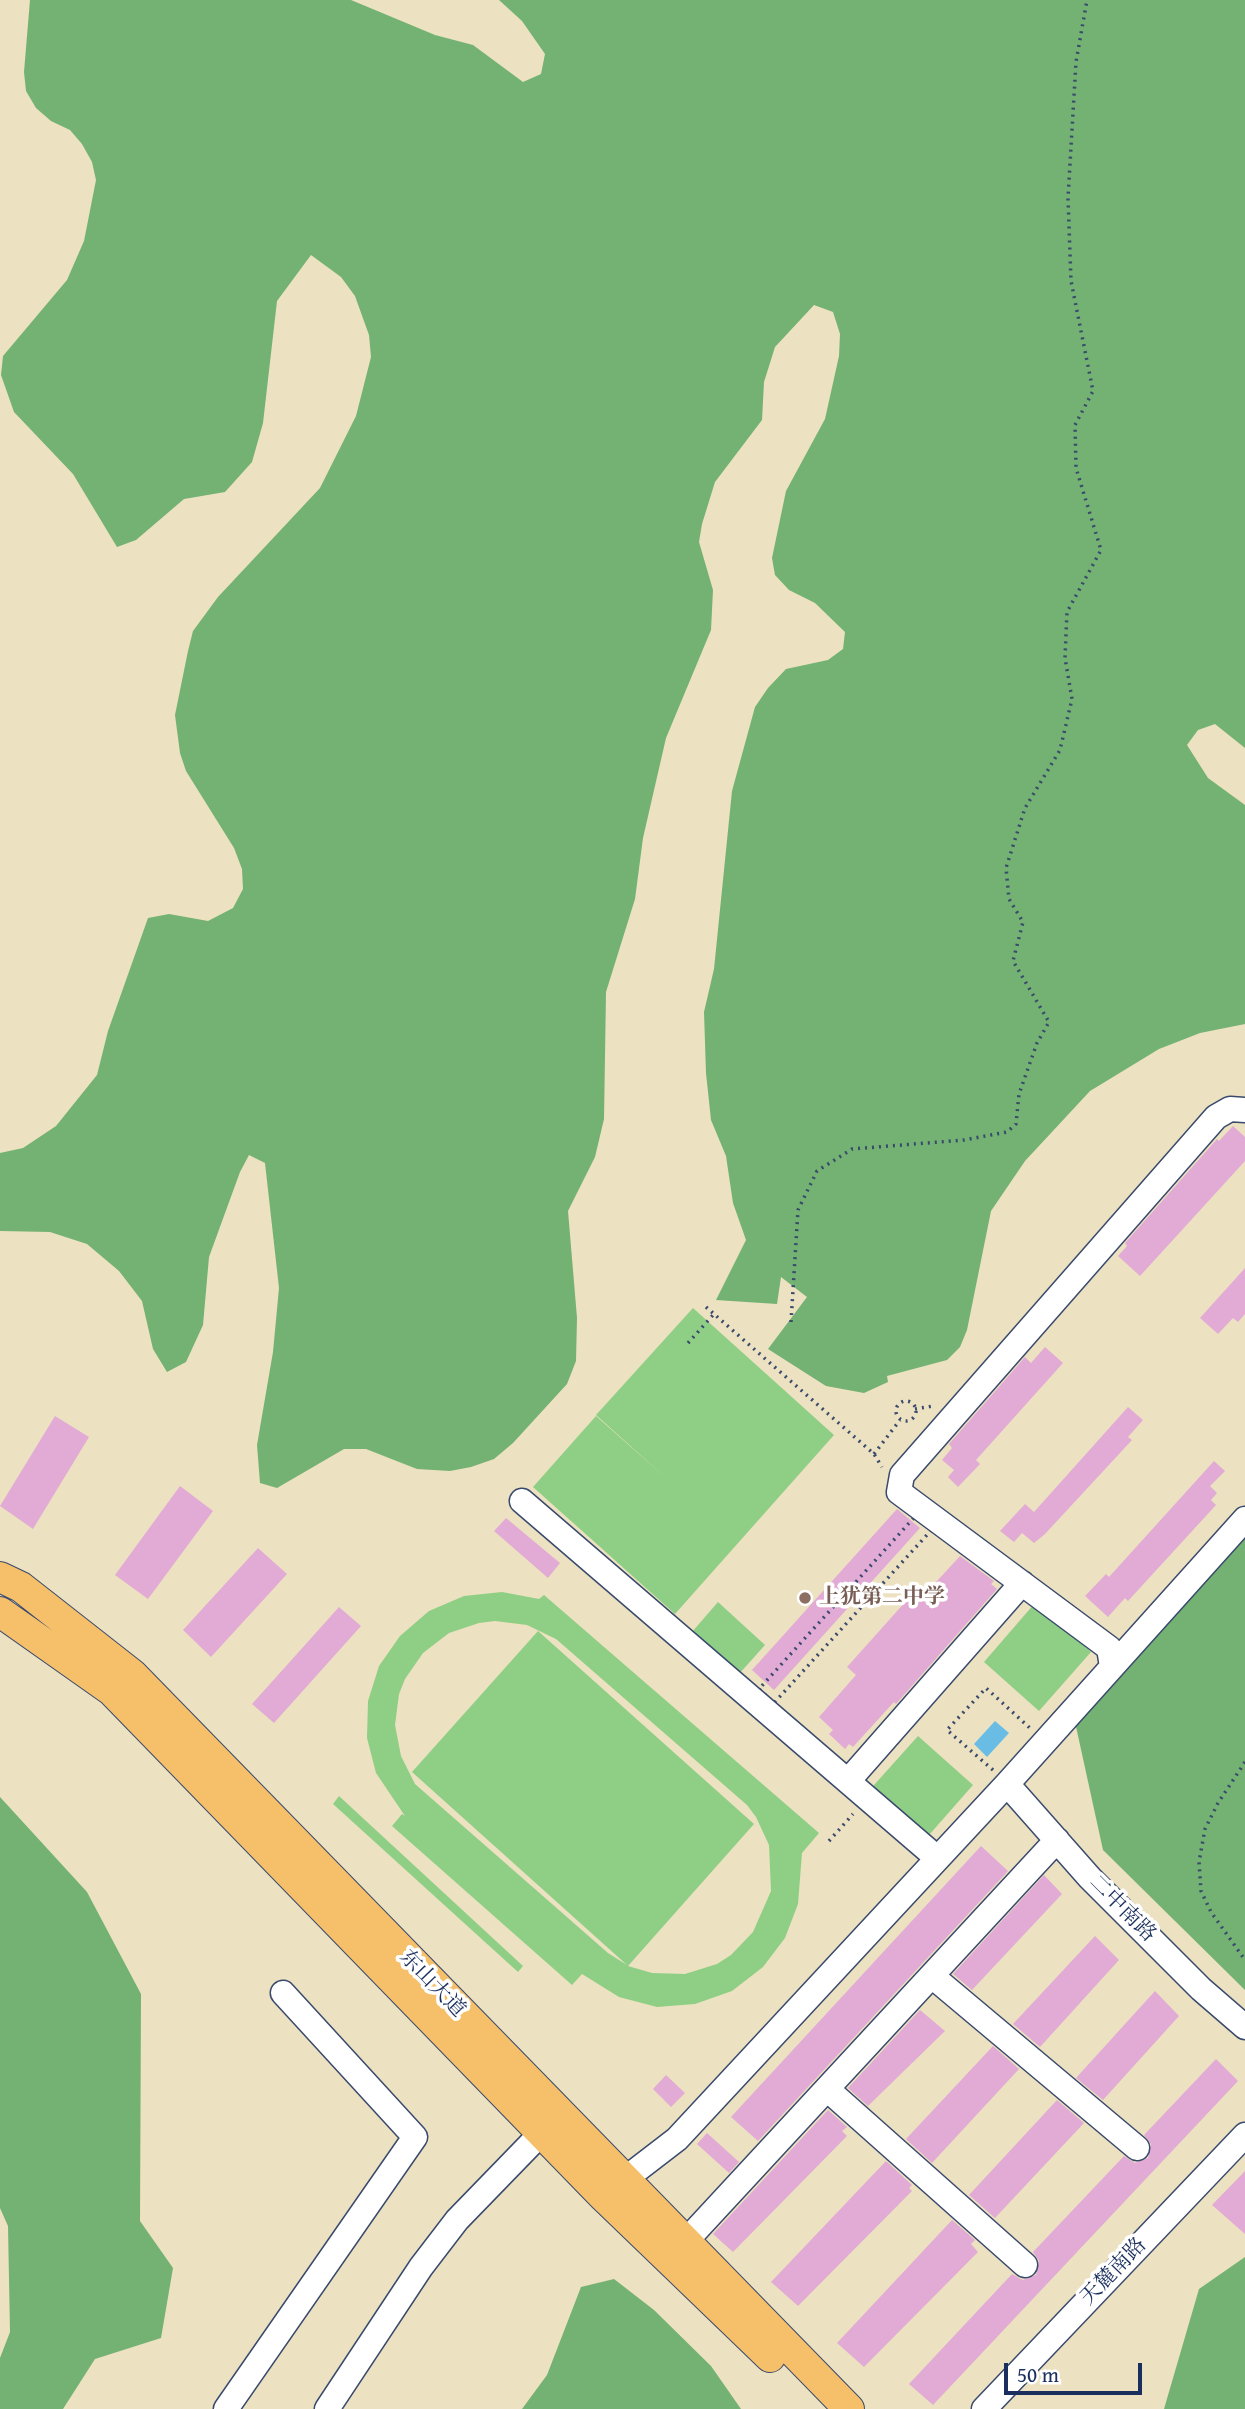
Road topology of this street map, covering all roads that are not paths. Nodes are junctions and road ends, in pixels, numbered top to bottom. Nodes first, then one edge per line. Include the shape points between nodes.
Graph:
1 (1245, 1110) edge
2 (522, 1501) dead end
3 (1245, 1519) edge
4 (0, 1577) edge
5 (1021, 1583) junction
6 (0, 1612) edge
7 (1112, 1667) junction
8 (1001, 1778) junction
9 (848, 1781) junction
10 (1057, 1840) junction
11 (937, 1858) junction
12 (932, 1976) junction
13 (283, 1993) dead end
14 (1245, 2027) edge
15 (827, 2089) junction
16 (550, 2124) junction
17 (1245, 2135) edge
18 (1136, 2148) dead end
19 (613, 2188) junction
20 (685, 2242) junction
21 (1025, 2265) dead end
22 (226, 2409) edge
23 (327, 2409) edge
24 (824, 2409) edge
25 (849, 2409) edge
26 (984, 2409) edge

1 - 5 street via 1230,1109 1216,1117 908,1465 899,1492
2 - 9 street
3 - 7 street
4 - 16 main road, 东山大道 via 22,1587 132,1674
5 - 7 street via 1109,1648
5 - 9 street
6 - 16 main road, 东山大道 via 112,1691
7 - 8 street
8 - 10 street, 二中南路
8 - 11 street
9 - 11 street
10 - 12 street
10 - 14 street, 二中南路 via 1201,1989
11 - 19 street via 677,2139
12 - 15 street
12 - 18 street
13 - 22 street via 415,2137
15 - 20 street
15 - 21 street
16 - 19 main road, 东山大道
16 - 23 street via 457,2220
17 - 26 street, 天麓南路
19 - 20 main road, 东山大道
19 - 24 main road, 东山大道
20 - 25 main road, 东山大道

